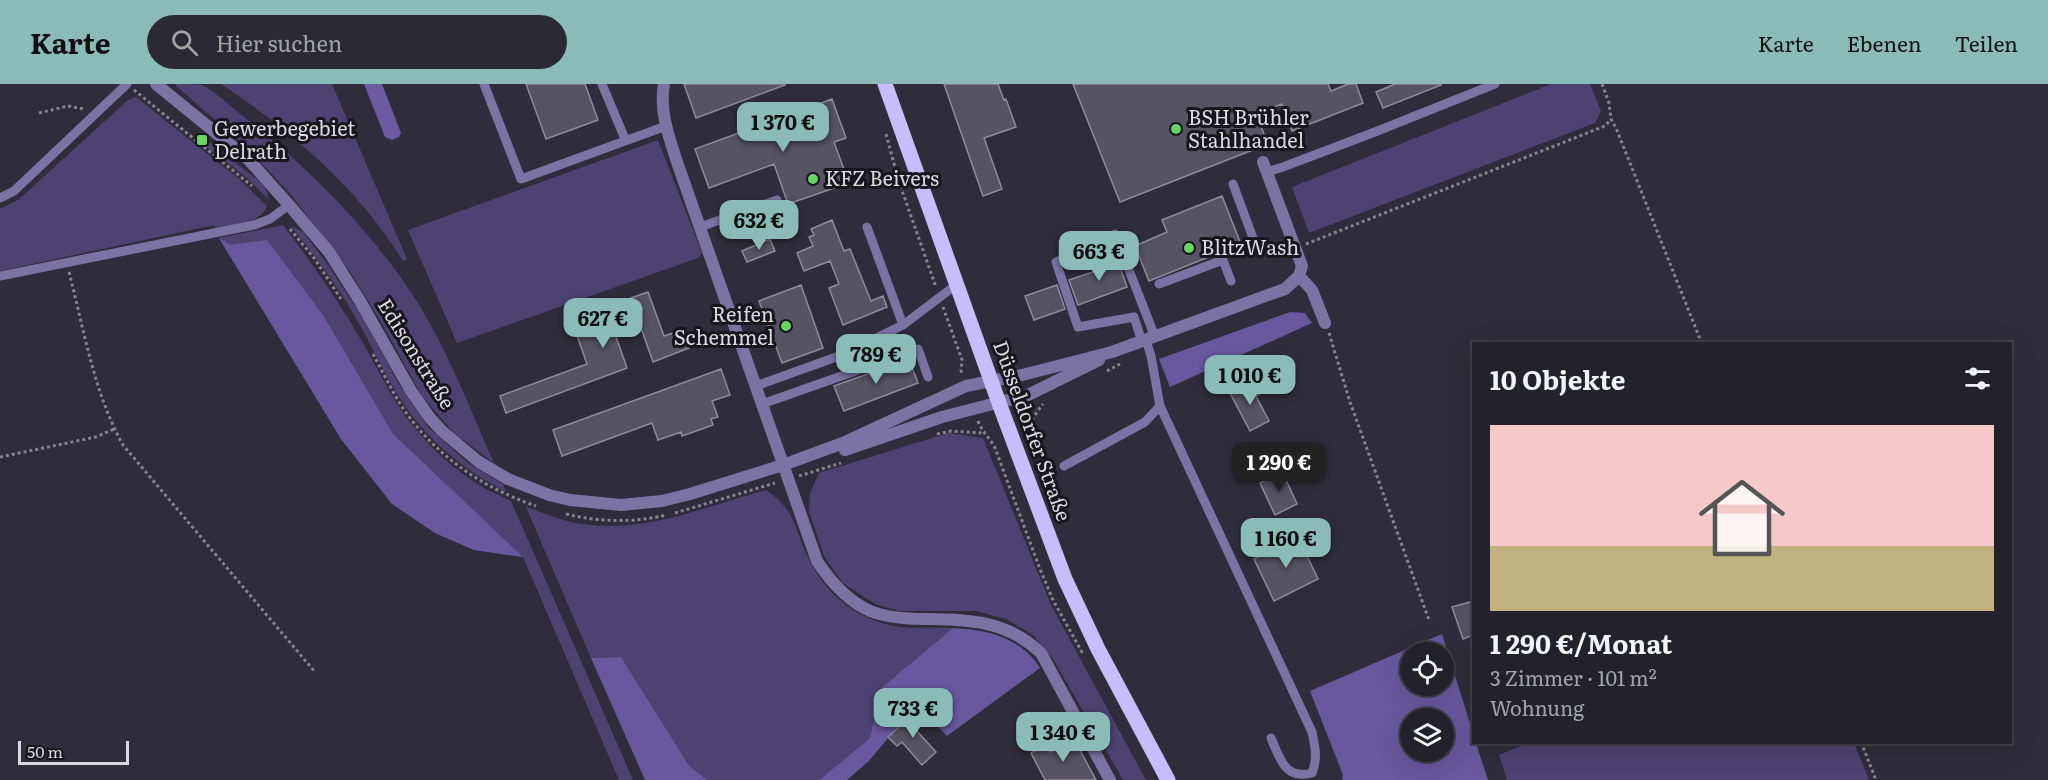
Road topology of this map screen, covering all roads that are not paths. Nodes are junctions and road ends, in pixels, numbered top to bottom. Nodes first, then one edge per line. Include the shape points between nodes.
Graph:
1 (127, 84) edge
2 (156, 84) edge
3 (484, 84) edge
4 (602, 84) edge
5 (664, 84) edge
6 (885, 84) edge
7 (1495, 84) edge
8 (666, 126) junction
9 (625, 140) junction
10 (1265, 167) joint
11 (1233, 184) dead end
12 (0, 198) edge
13 (777, 200) dead end
14 (289, 204) junction
15 (700, 227) junction
16 (867, 227) dead end
17 (1256, 246) dead end
18 (0, 276) edge
19 (1299, 276) junction
20 (1231, 281) dead end
21 (1159, 284) dead end
22 (957, 285) junction
23 (1325, 323) road end
24 (903, 325) junction
25 (1143, 341) junction
26 (1112, 352) junction
27 (928, 377) dead end
28 (991, 381) junction
29 (756, 386) junction
30 (999, 403) junction
31 (762, 404) junction
32 (1160, 406) junction
33 (783, 465) junction
34 (1064, 465) dead end
35 (1271, 738) dead end
36 (1110, 780) edge
37 (1168, 780) edge

1 - 12 lane via 14,192
2 - 14 street, Edisonstraße via 248,159
3 - 9 lane via 521,179
4 - 9 lane
5 - 8 street
6 - 22 main road, Düsseldorfer Straße
7 - 10 lane via 1364,136
8 - 9 lane
8 - 15 street
10 - 19 street via 1302,266
11 - 17 lane
13 - 15 lane
14 - 18 lane via 270,219 254,225
14 - 33 street, Edisonstraße via 328,252 430,418 468,453 508,479 570,500 621,505 662,501
15 - 29 street
16 - 24 lane
19 - 23 street via 1312,290
19 - 25 street via 1285,289
20 - 21 lane via 1222,260
22 - 24 lane
22 - 28 main road, Düsseldorfer Straße
24 - 29 lane via 839,356
25 - 25 lane via 1115,234 1056,262 1078,327 1134,317
25 - 26 street
25 - 32 lane via 1151,356
26 - 28 street, Edisonstraße
26 - 30 street, Edisonstraße via 1028,395
27 - 31 lane via 918,349
28 - 30 main road, Düsseldorfer Straße
28 - 33 street, Edisonstraße via 966,386 865,434
29 - 31 street
30 - 33 street, Edisonstraße
30 - 37 main road, Düsseldorfer Straße via 1065,579
31 - 33 street
32 - 34 lane via 1145,422
32 - 35 lane via 1312,732 1316,751 1312,773 1302,777 1290,773
33 - 36 street via 817,561 828,576 870,611 890,617 987,623 1029,641 1041,653

